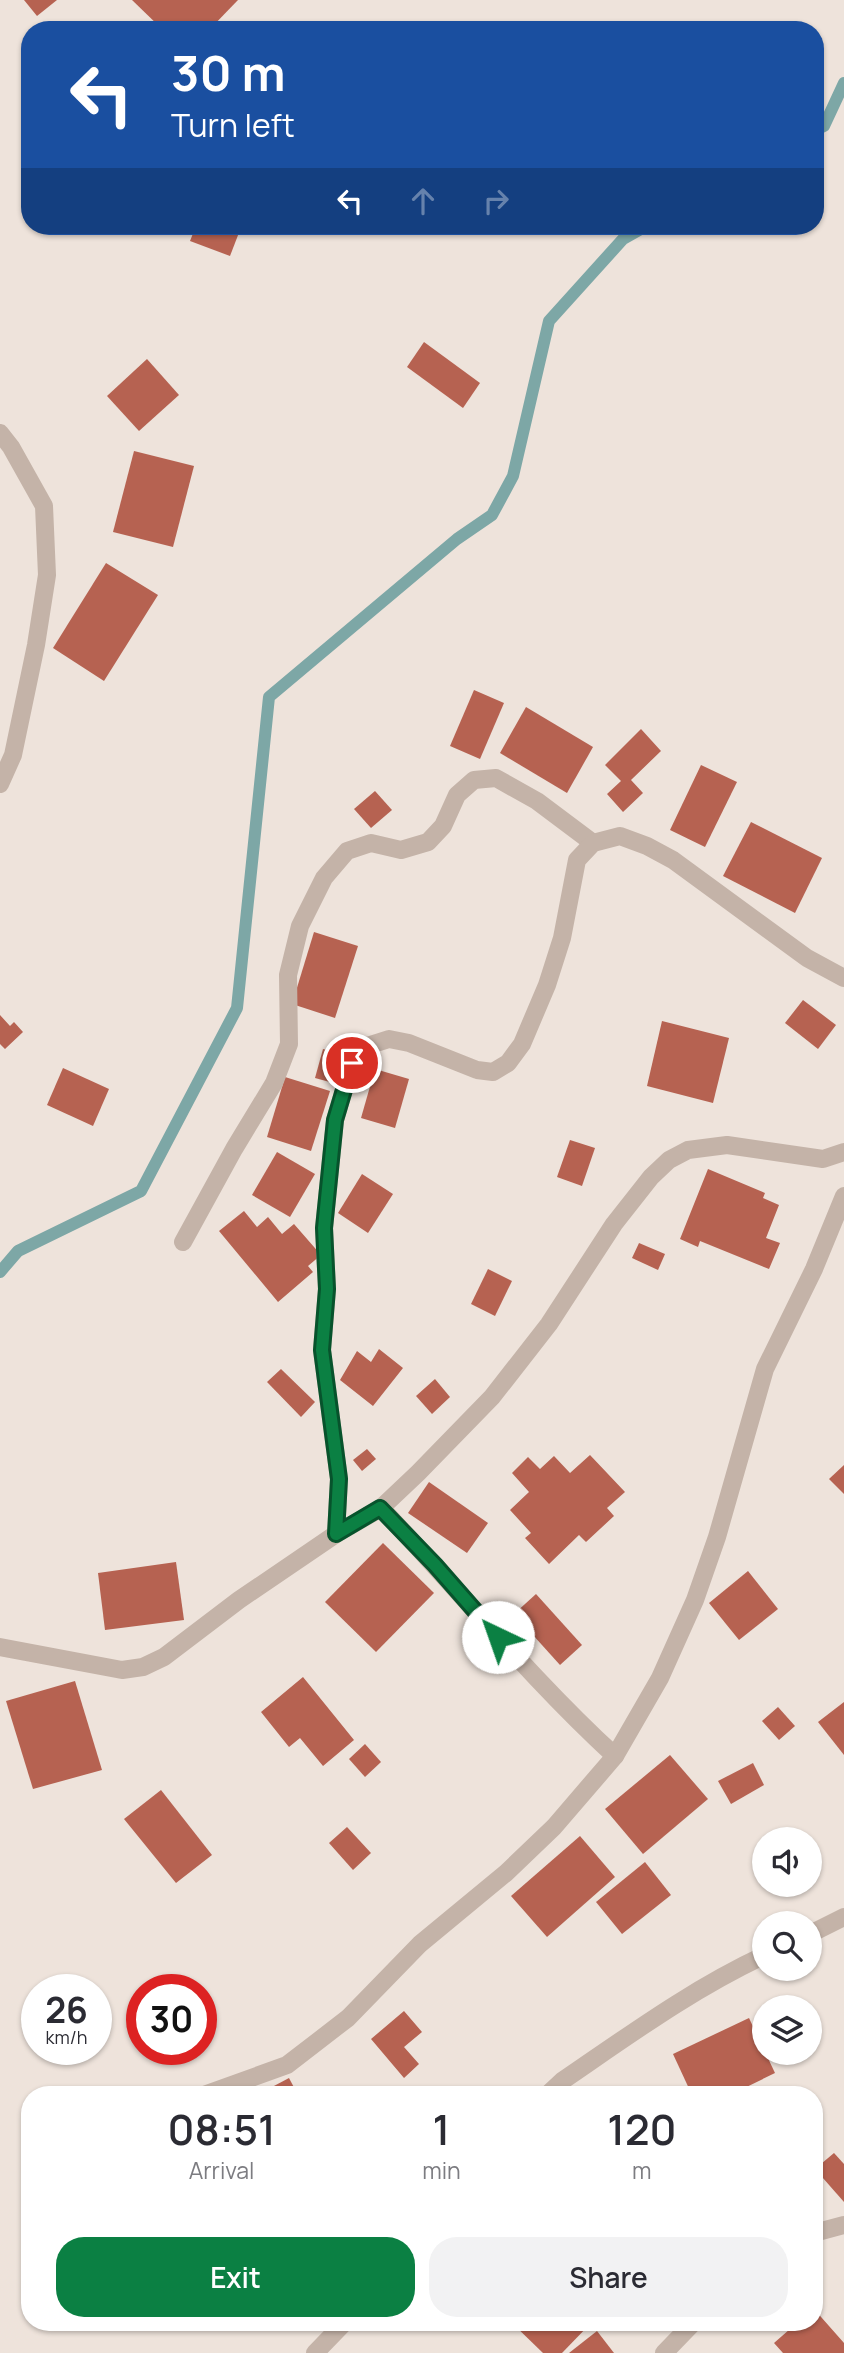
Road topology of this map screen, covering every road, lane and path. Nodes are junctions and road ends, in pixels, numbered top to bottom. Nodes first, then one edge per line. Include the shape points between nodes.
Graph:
1 (0, 433) edge
2 (0, 783) edge
3 (593, 843) junction
4 (844, 978) edge
5 (844, 1152) edge
6 (844, 1196) edge
7 (183, 1242) dead end
8 (380, 1508) junction
9 (336, 1534) junction
10 (0, 1647) edge
11 (615, 1756) junction
12 (844, 1917) edge
13 (822, 1928) edge
14 (752, 1961) edge
15 (229, 2086) edge
16 (558, 2086) edge
17 (844, 2225) edge
18 (823, 2231) edge
19 (336, 2331) edge
20 (685, 2331) edge
21 (315, 2353) edge
22 (664, 2353) edge

1 - 2 street via 44,506 47,575 13,755
3 - 4 street via 620,836 647,846 807,958
3 - 7 street via 537,801 496,778 474,780 457,795 443,826 428,842 401,850 371,843 347,851 324,878 300,926 288,975 289,1044 274,1083
3 - 9 street via 577,860 562,938 547,985 522,1044 508,1063 494,1072 477,1070 389,1039 367,1046 352,1063 335,1120 324,1228 327,1289 322,1350 339,1479
5 - 8 street via 823,1158 727,1145 688,1150 669,1160 614,1224 549,1324 492,1397
6 - 11 street via 765,1370 695,1600 660,1678
8 - 9 street
8 - 11 street via 533,1676
9 - 10 street via 144,1667 122,1670
11 - 15 street via 554,1827 421,1944 348,2018 287,2065
12 - 13 street
14 - 16 street via 678,2003
17 - 18 street
19 - 21 street
20 - 22 street

